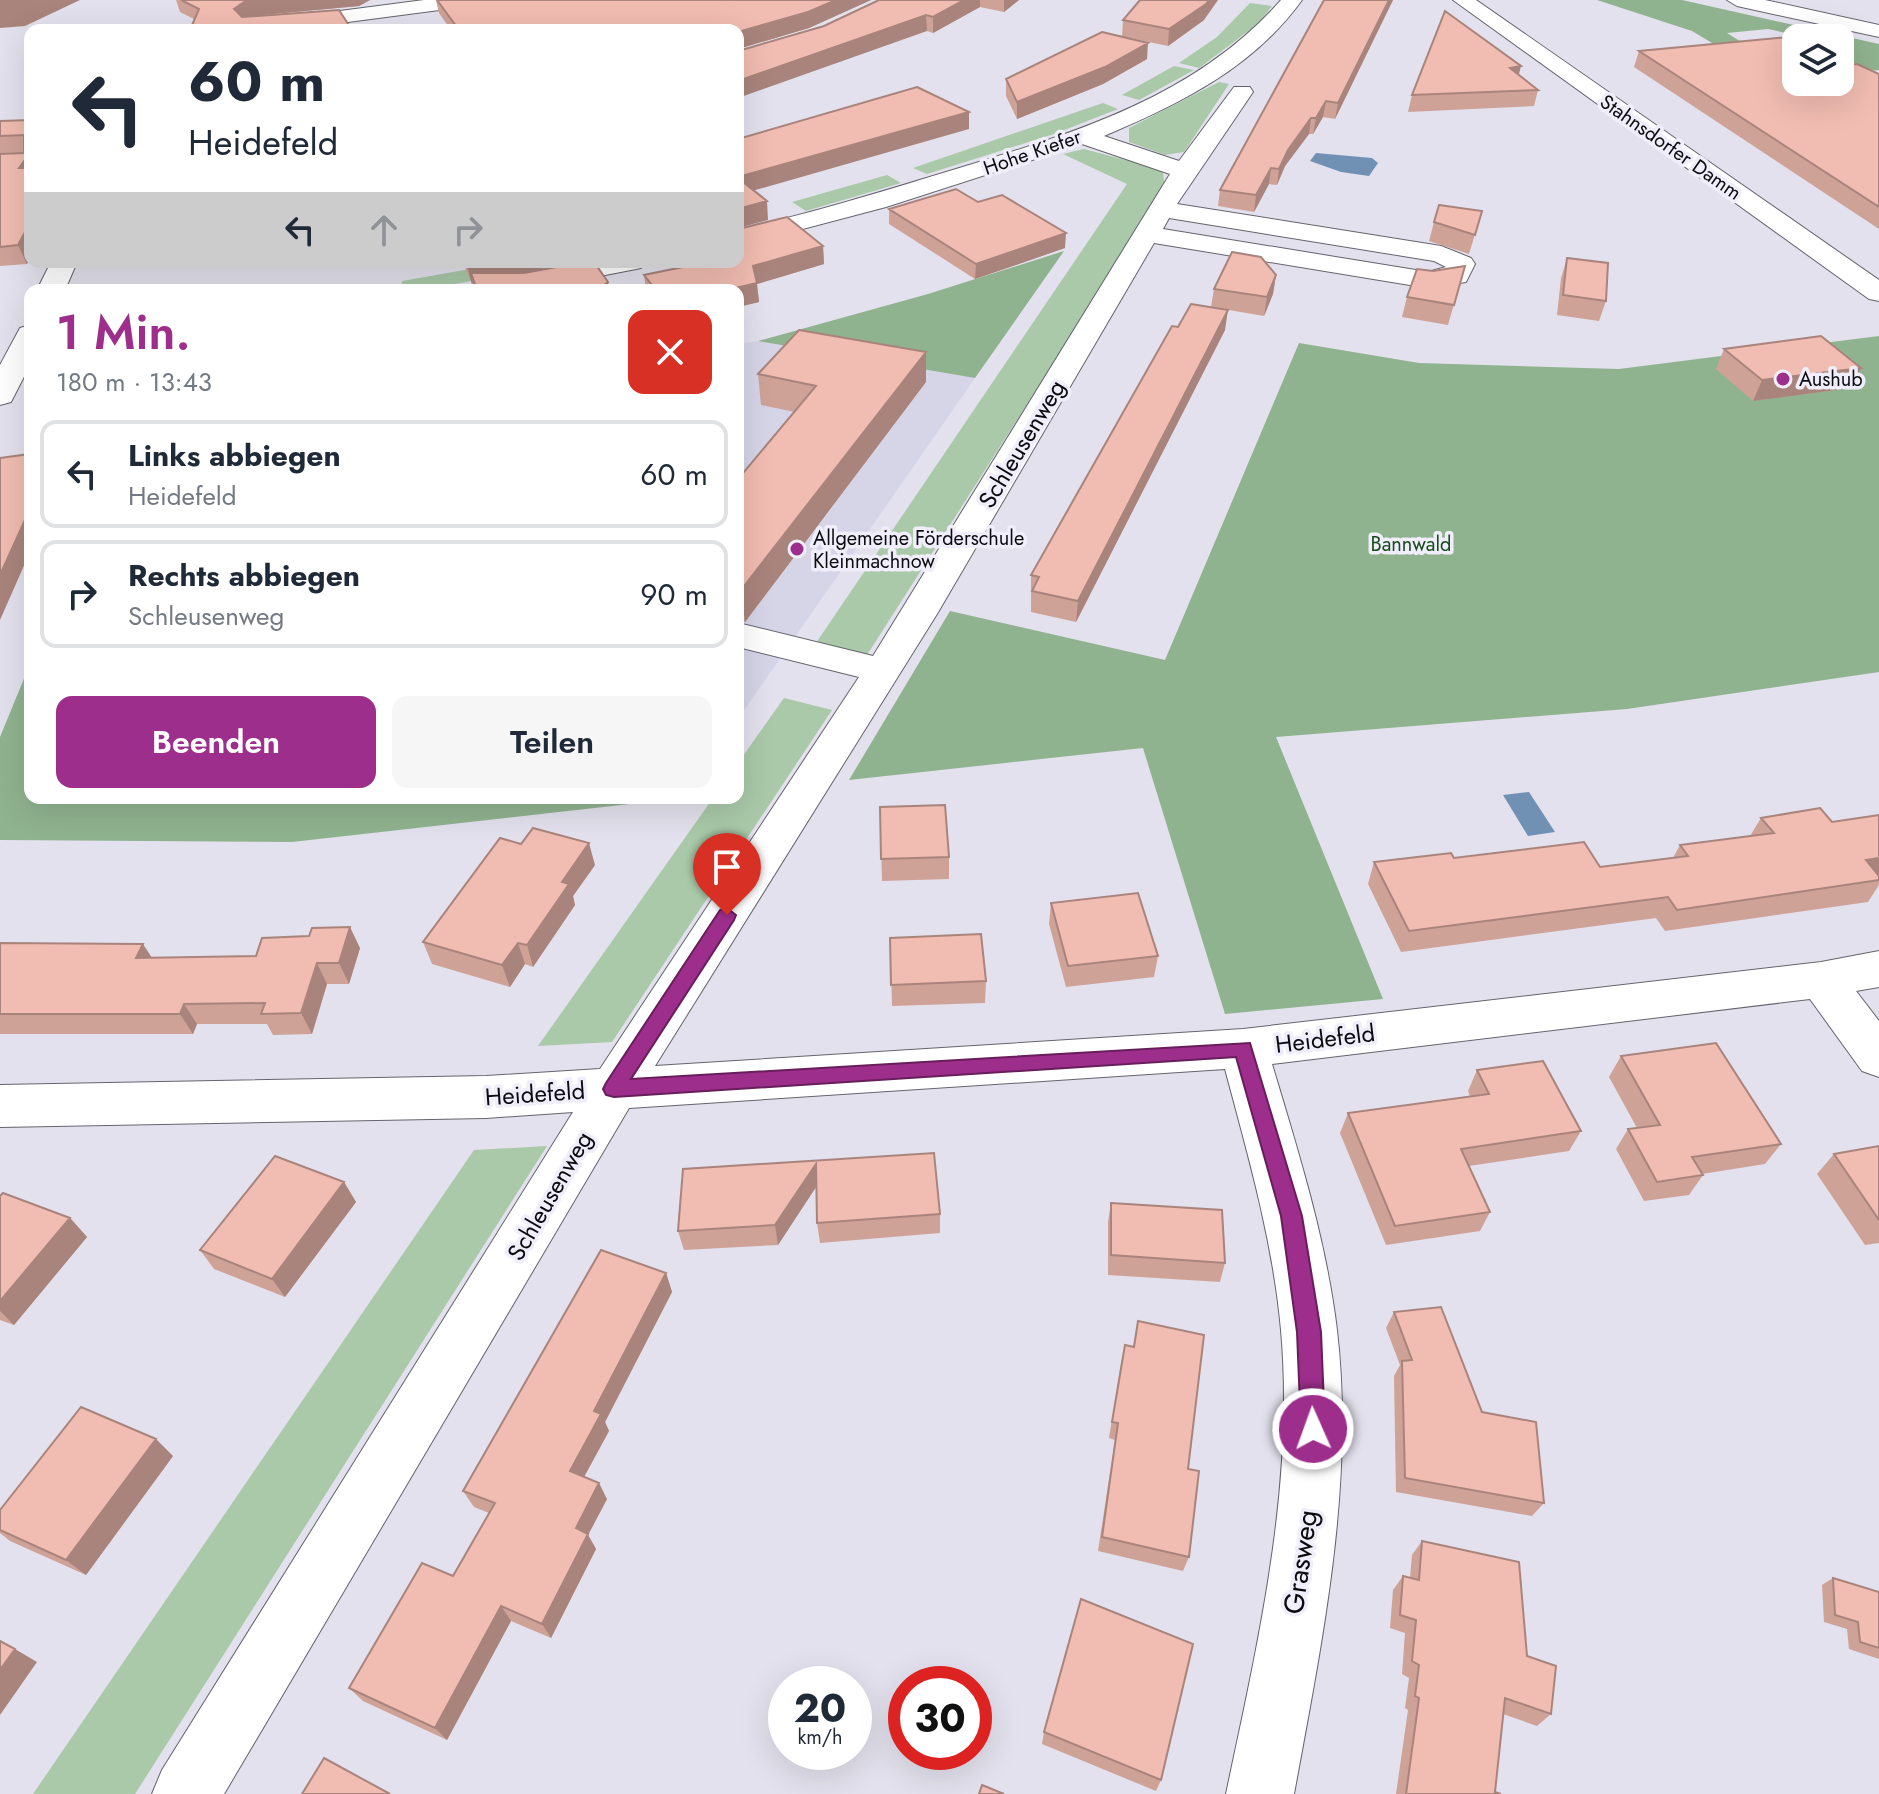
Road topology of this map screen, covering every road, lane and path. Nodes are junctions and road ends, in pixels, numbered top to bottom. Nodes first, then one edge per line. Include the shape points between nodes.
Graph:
1 (298, 0) edge
2 (470, 0) edge
3 (1292, 0) edge
4 (1463, 0) edge
5 (1737, 0) edge
6 (1879, 31) edge
7 (1242, 92) dead end
8 (1081, 136) junction
9 (1164, 205) junction
10 (744, 236) edge
11 (600, 268) edge
12 (516, 284) edge
13 (1879, 293) edge
14 (21, 347) edge
15 (0, 396) edge
16 (744, 636) edge
17 (883, 671) junction
18 (1879, 969) edge
19 (1821, 980) junction
20 (1243, 1048) junction
21 (1879, 1057) edge
22 (614, 1089) junction
23 (0, 1106) edge
24 (186, 1794) edge
25 (1260, 1794) edge

1 - 2 street via 264,22
3 - 8 street, Hohe Kiefer via 1259,38 1198,81
4 - 13 street, Stahnsdorfer Damm
5 - 6 street
7 - 9 street
8 - 9 street
8 - 10 street, Hohe Kiefer via 930,186
9 - 9 street via 1428,280 1456,276 1461,264 1441,254
9 - 17 street, Schleusenweg
11 - 12 street
14 - 15 street
16 - 17 street
17 - 22 street, Schleusenweg
18 - 19 street, Heidefeld
19 - 20 street, Heidefeld
19 - 21 street
20 - 22 street, Heidefeld
20 - 25 street, Grasweg via 1292,1216 1309,1332 1313,1429 1306,1534
22 - 23 street, Heidefeld via 379,1100
22 - 24 street, Schleusenweg

